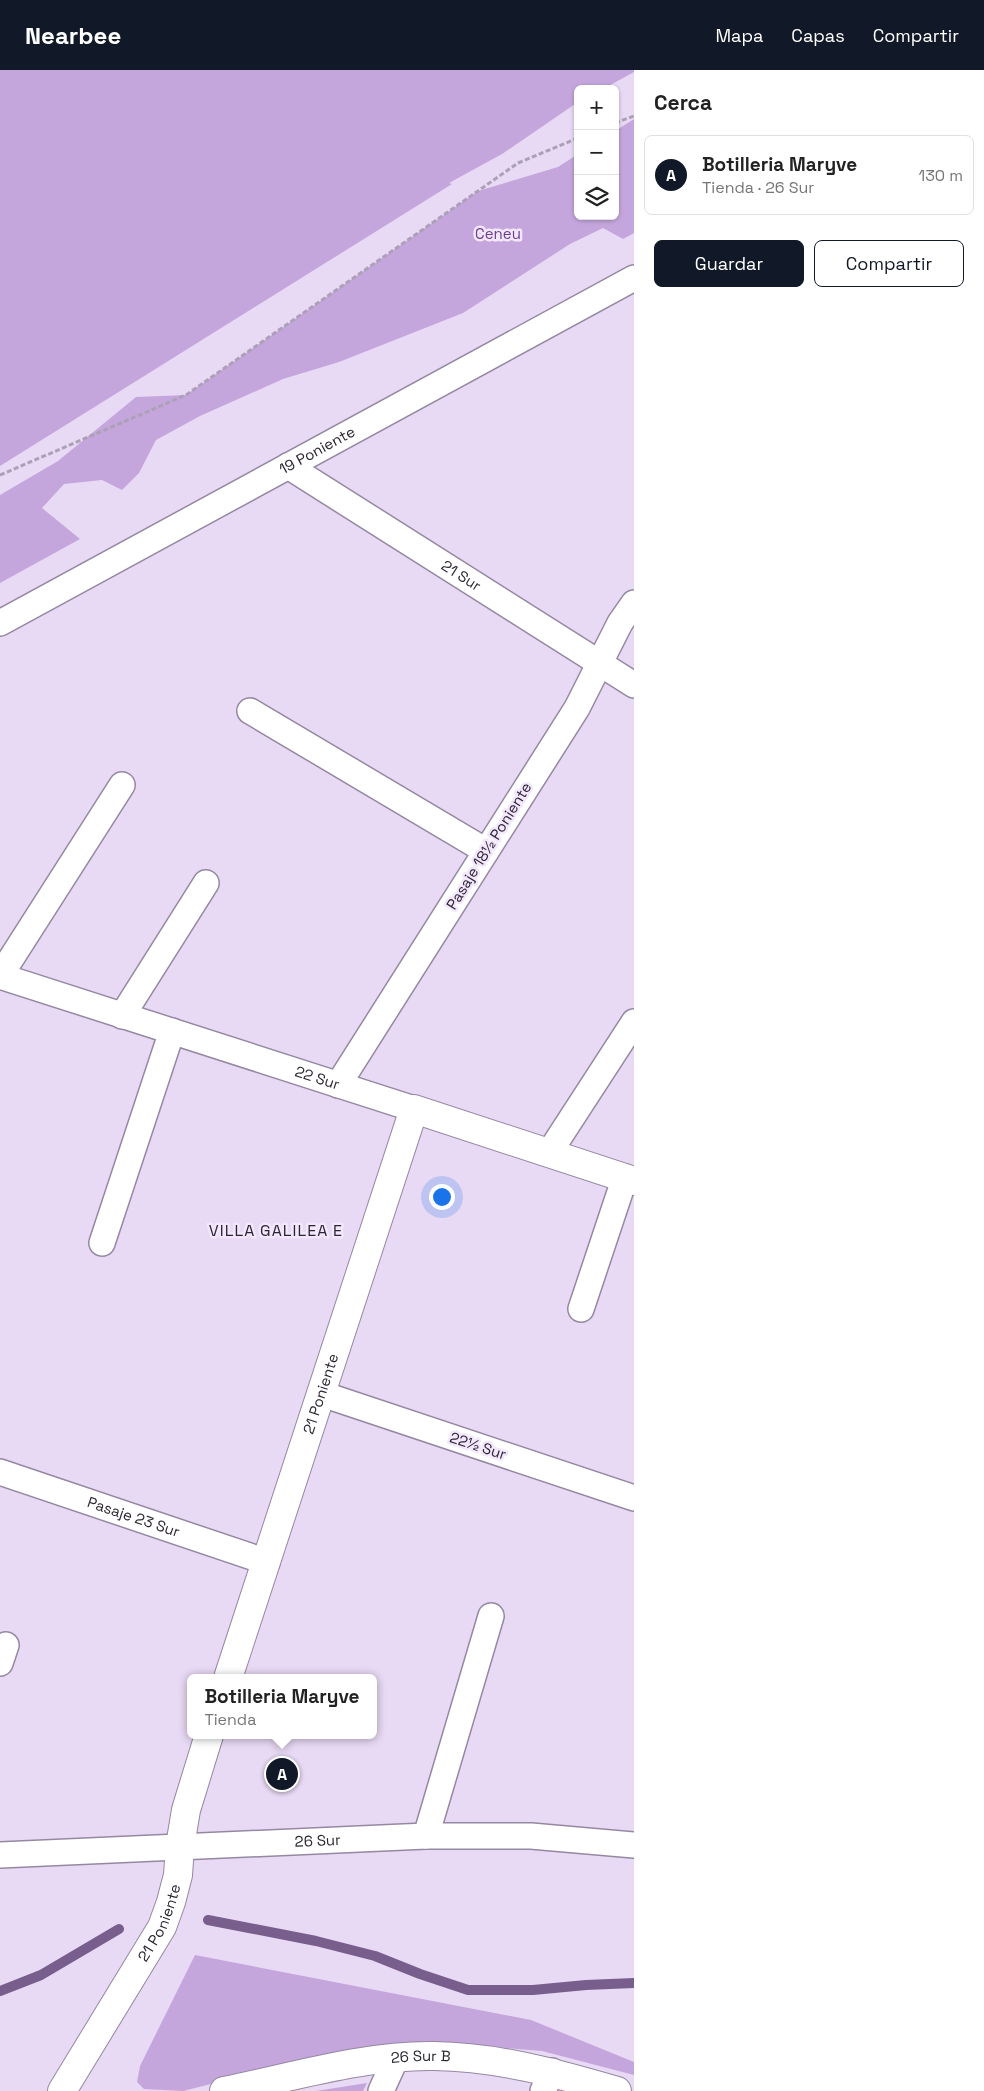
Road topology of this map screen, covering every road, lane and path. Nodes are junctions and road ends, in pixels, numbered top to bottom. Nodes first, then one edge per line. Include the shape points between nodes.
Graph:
1 (634, 116) edge
2 (619, 122) edge
3 (574, 140) edge
4 (634, 278) edge
5 (288, 466) junction
6 (0, 475) edge
7 (634, 604) edge
8 (0, 623) edge
9 (599, 663) junction
10 (634, 685) edge
11 (250, 711) dead end
12 (122, 785) dead end
13 (486, 851) junction
14 (206, 883) dead end
15 (0, 976) edge
16 (122, 1016) junction
17 (634, 1022) edge
18 (172, 1031) junction
19 (338, 1085) junction
20 (414, 1109) junction
21 (549, 1153) junction
22 (629, 1179) edge
23 (102, 1243) dead end
24 (581, 1309) dead end
25 (322, 1394) junction
26 (0, 1472) edge
27 (634, 1498) edge
28 (267, 1562) junction
29 (491, 1616) dead end
30 (229, 1674) edge
31 (208, 1739) edge
32 (426, 1836) junction
33 (634, 1845) edge
34 (180, 1846) junction
35 (0, 1855) edge
36 (396, 2058) junction
37 (547, 2081) edge
38 (62, 2091) edge
39 (225, 2091) edge
40 (381, 2091) edge
41 (617, 2091) edge

1 - 2 path
3 - 6 path via 518,162 186,395
4 - 5 street, 19 Poniente
5 - 8 street, 19 Poniente
5 - 9 street, 21 Sur
7 - 9 street, Pasaje 18½ Poniente
9 - 10 street, 21 Sur
9 - 13 street, Pasaje 18½ Poniente via 577,708
11 - 13 street
12 - 15 street
13 - 19 street, Pasaje 18½ Poniente
14 - 16 street
15 - 16 street, 22 Sur
16 - 18 street, 22 Sur
17 - 21 street
18 - 19 street, 22 Sur
18 - 23 street
19 - 20 street, 22 Sur
20 - 21 street, 22 Sur
20 - 25 street, 21 Poniente
21 - 22 street, 22 Sur
22 - 24 street
25 - 27 street, 22½ Sur
25 - 28 street, 21 Poniente
26 - 28 street, Pasaje 23 Sur
28 - 30 street, 21 Poniente
29 - 32 street
31 - 34 street, 21 Poniente via 186,1810
32 - 33 street, 26 Sur via 531,1836
32 - 34 street, 26 Sur
34 - 35 street, 26 Sur
34 - 38 street, 21 Poniente via 178,1875 162,1927
36 - 37 street, 26 Sur B via 433,2056 512,2063
36 - 39 street, 26 Sur B
36 - 40 street
37 - 41 street, 26 Sur B

